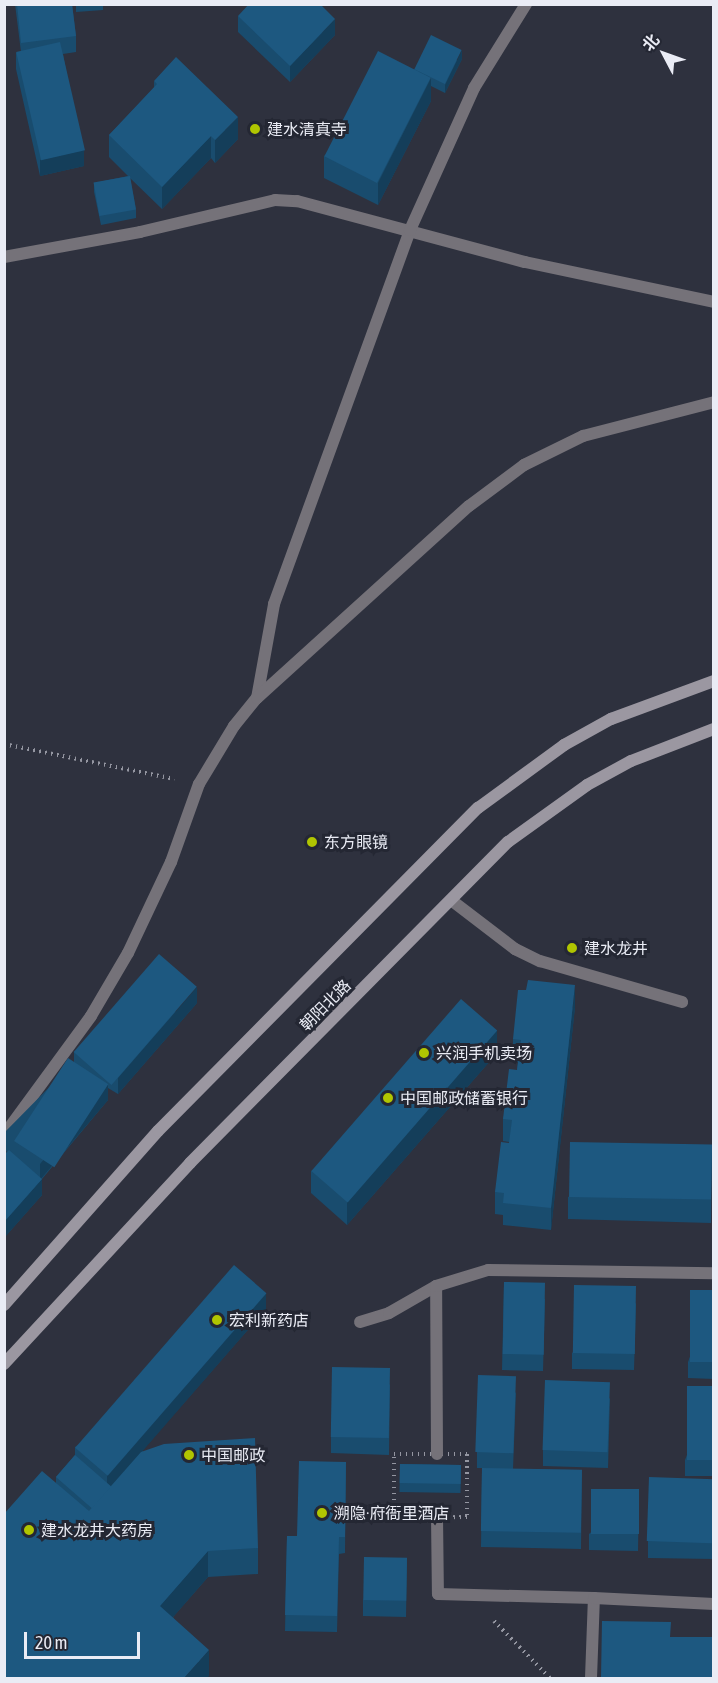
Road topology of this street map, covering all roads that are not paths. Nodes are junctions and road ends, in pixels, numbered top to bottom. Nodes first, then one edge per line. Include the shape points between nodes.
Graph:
1 (526, 4) edge
2 (410, 230) junction
3 (4, 257) edge
4 (714, 302) edge
5 (714, 402) edge
6 (714, 681) edge
7 (257, 698) junction
8 (714, 729) edge
9 (451, 900) junction
10 (682, 1002) dead end
11 (4, 1135) edge
12 (714, 1273) edge
13 (436, 1286) junction
14 (4, 1305) edge
15 (360, 1322) dead end
16 (4, 1364) edge
17 (437, 1454) dead end
18 (437, 1517) dead end
19 (594, 1598) junction
20 (714, 1604) edge
21 (591, 1678) edge

1 - 2 street via 474,88
2 - 3 street via 297,201 275,200 140,232
2 - 4 street via 525,262
2 - 7 street via 274,604
5 - 7 street via 583,436 524,465 469,506
6 - 14 main road, 朝阳北路 via 611,719 564,745 478,808 158,1131
7 - 11 street via 234,726 199,784 171,862 128,953 91,1016
8 - 9 main road, 朝阳北路 via 631,760 587,785 508,842
9 - 10 street via 515,949 540,961
9 - 16 main road, 朝阳北路 via 190,1163
12 - 13 street via 488,1270
13 - 15 street via 389,1313
13 - 17 street
18 - 19 street via 438,1593
19 - 20 street
19 - 21 street

